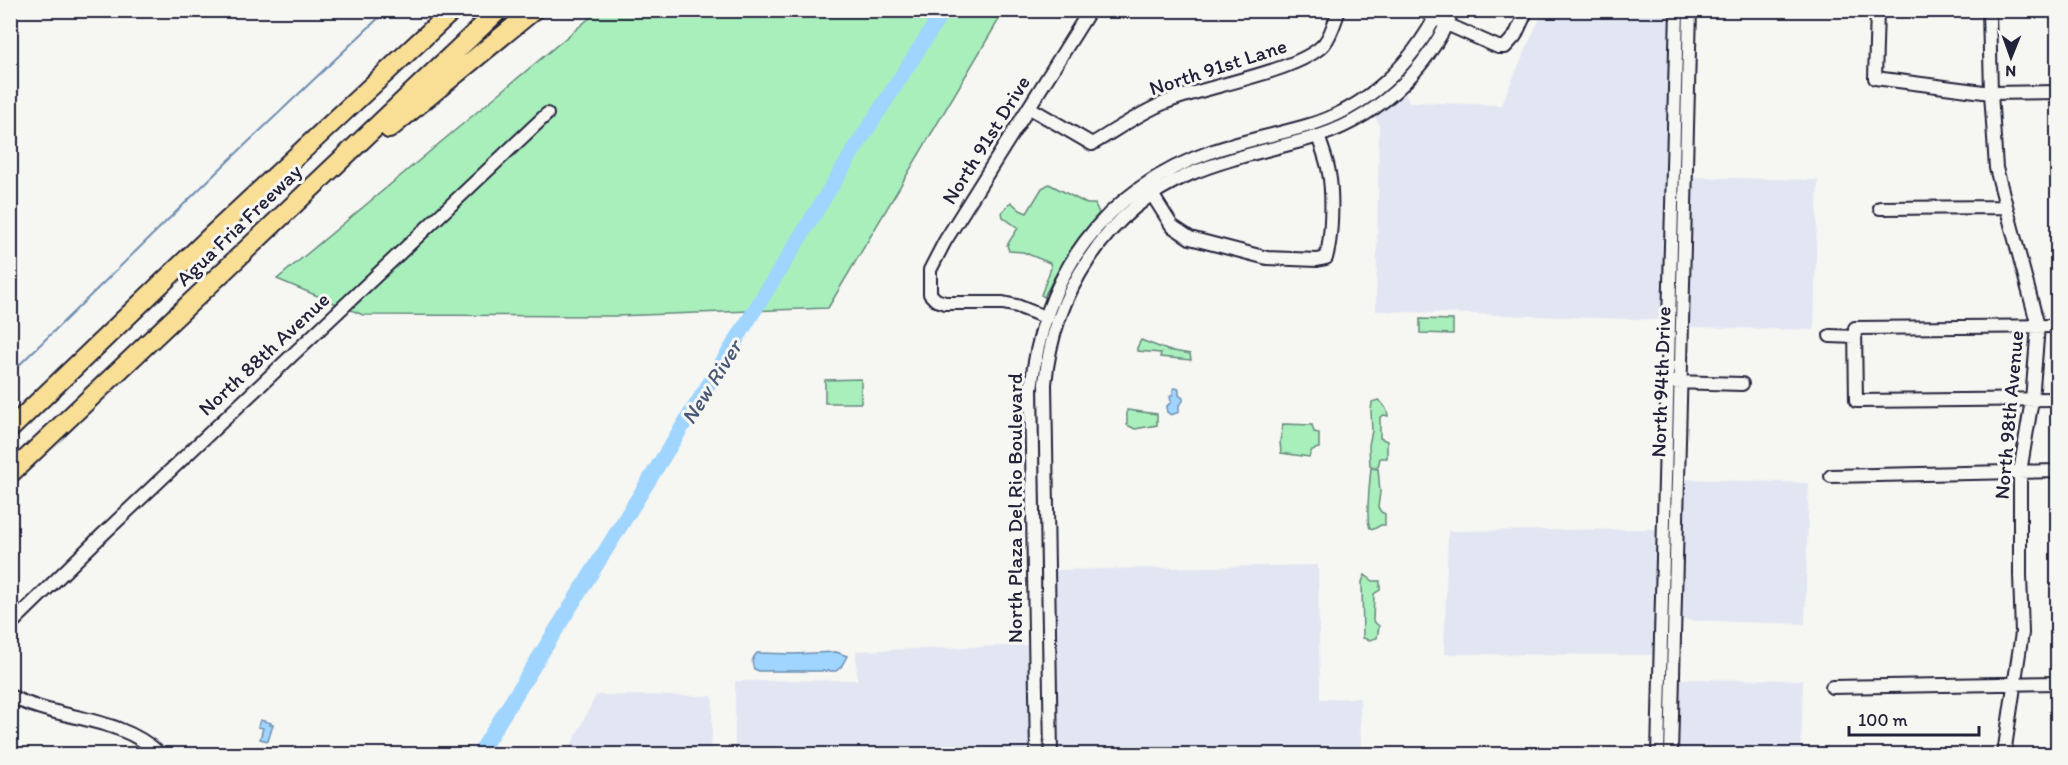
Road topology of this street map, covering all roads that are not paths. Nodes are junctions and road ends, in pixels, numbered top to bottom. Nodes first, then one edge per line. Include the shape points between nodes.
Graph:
1 (453, 10) edge
2 (499, 10) edge
3 (534, 10) edge
4 (1090, 10) edge
5 (1339, 10) edge
6 (1422, 10) edge
7 (1453, 10) edge
8 (1527, 10) edge
9 (1877, 10) edge
10 (1989, 10) edge
11 (1437, 14) edge
12 (1677, 16) edge
13 (1690, 16) edge
14 (1447, 24) junction
15 (1377, 90) junction
16 (2058, 92) edge
17 (1991, 93) junction
18 (1385, 100) junction
19 (1030, 108) junction
20 (546, 114) dead end
21 (1318, 136) junction
22 (1149, 190) junction
23 (2006, 207) junction
24 (1880, 208) dead end
25 (250, 246) junction
26 (1080, 259) junction
27 (1045, 317) junction
28 (2038, 326) junction
29 (2058, 326) edge
30 (1855, 332) junction
31 (1830, 336) dead end
32 (1040, 363) junction
33 (1668, 382) junction
34 (1681, 382) junction
35 (1742, 384) dead end
36 (2058, 399) edge
37 (2032, 400) junction
38 (27, 413) junction
39 (10, 423) edge
40 (10, 429) edge
41 (1666, 452) junction
42 (1679, 453) junction
43 (2058, 471) edge
44 (2020, 472) junction
45 (10, 474) edge
46 (1831, 476) dead end
47 (1033, 507) junction
48 (1047, 507) junction
49 (1034, 584) junction
50 (1048, 584) junction
51 (1662, 622) junction
52 (1675, 622) junction
53 (10, 625) edge
54 (1036, 669) junction
55 (1050, 669) junction
56 (1674, 677) junction
57 (1660, 678) junction
58 (2014, 684) junction
59 (2058, 684) edge
60 (1832, 687) dead end
61 (10, 696) edge
62 (1037, 753) edge
63 (1051, 753) edge
64 (160, 754) edge
65 (1659, 754) edge
66 (1671, 754) edge
67 (2004, 754) edge

1 - 38 highway, Agua Fria Freeway
2 - 25 highway, Agua Fria Freeway
3 - 25 highway via 373,143 276,232
4 - 19 street, North 91st Drive
5 - 19 street, North 91st Lane via 1324,44 1295,64 1164,103 1092,144
6 - 11 street
7 - 14 street, North Plaza Del Rio Boulevard
8 - 14 street via 1515,36 1504,47
9 - 17 street via 1875,78
10 - 17 street, North 98th Avenue
11 - 14 street
11 - 15 street, North Plaza Del Rio Boulevard via 1407,61
12 - 13 street
12 - 33 street, North 94th Drive
13 - 34 street, North 94th Drive
14 - 18 street, North Plaza Del Rio Boulevard via 1425,59
15 - 18 street
15 - 22 street, North Plaza Del Rio Boulevard via 1321,121 1215,150 1170,169
16 - 17 street
17 - 23 street, North 98th Avenue via 1996,168
18 - 21 street, North Plaza Del Rio Boulevard via 1343,126
19 - 27 street, North 91st Drive via 936,258 930,270 930,294 945,303 1003,303
20 - 53 street, North 88th Avenue
21 - 22 street, North Plaza Del Rio Boulevard via 1207,167
21 - 22 street via 1331,186 1326,258 1267,258 1190,238 1172,226
22 - 26 street, North Plaza Del Rio Boulevard via 1105,218 1093,231
23 - 24 street
23 - 28 street, North 98th Avenue
25 - 45 highway, Agua Fria Freeway
26 - 27 street, North Plaza Del Rio Boulevard via 1059,282
26 - 32 street, North Plaza Del Rio Boulevard
27 - 32 street, North Plaza Del Rio Boulevard
28 - 29 street
28 - 30 street
28 - 37 street, North 98th Avenue
30 - 31 street
30 - 37 street via 1856,401
32 - 47 street, North Plaza Del Rio Boulevard via 1030,407
32 - 48 street, North Plaza Del Rio Boulevard
33 - 34 street
33 - 41 street, North 94th Drive
34 - 35 street
34 - 42 street, North 94th Drive
36 - 37 street
37 - 44 street, North 98th Avenue
38 - 39 highway
38 - 40 highway, Agua Fria Freeway
41 - 42 street
41 - 51 street, North 94th Drive
42 - 52 street, North 94th Drive
43 - 44 street
44 - 46 street
44 - 58 street, North 98th Avenue via 2022,633
47 - 48 street
47 - 49 street, North Plaza Del Rio Boulevard
48 - 50 street, North Plaza Del Rio Boulevard
49 - 50 street
49 - 54 street, North Plaza Del Rio Boulevard
50 - 55 street, North Plaza Del Rio Boulevard
51 - 52 street
51 - 57 street, North 94th Drive
52 - 56 street, North 94th Drive
54 - 55 street
54 - 62 street, North Plaza Del Rio Boulevard
55 - 63 street, North Plaza Del Rio Boulevard
56 - 57 street
56 - 66 street, North 94th Drive
57 - 65 street, North 94th Drive
58 - 59 street
58 - 60 street
58 - 67 street, North 98th Avenue
61 - 64 street via 42,710 118,728 142,739
62 - 63 street

